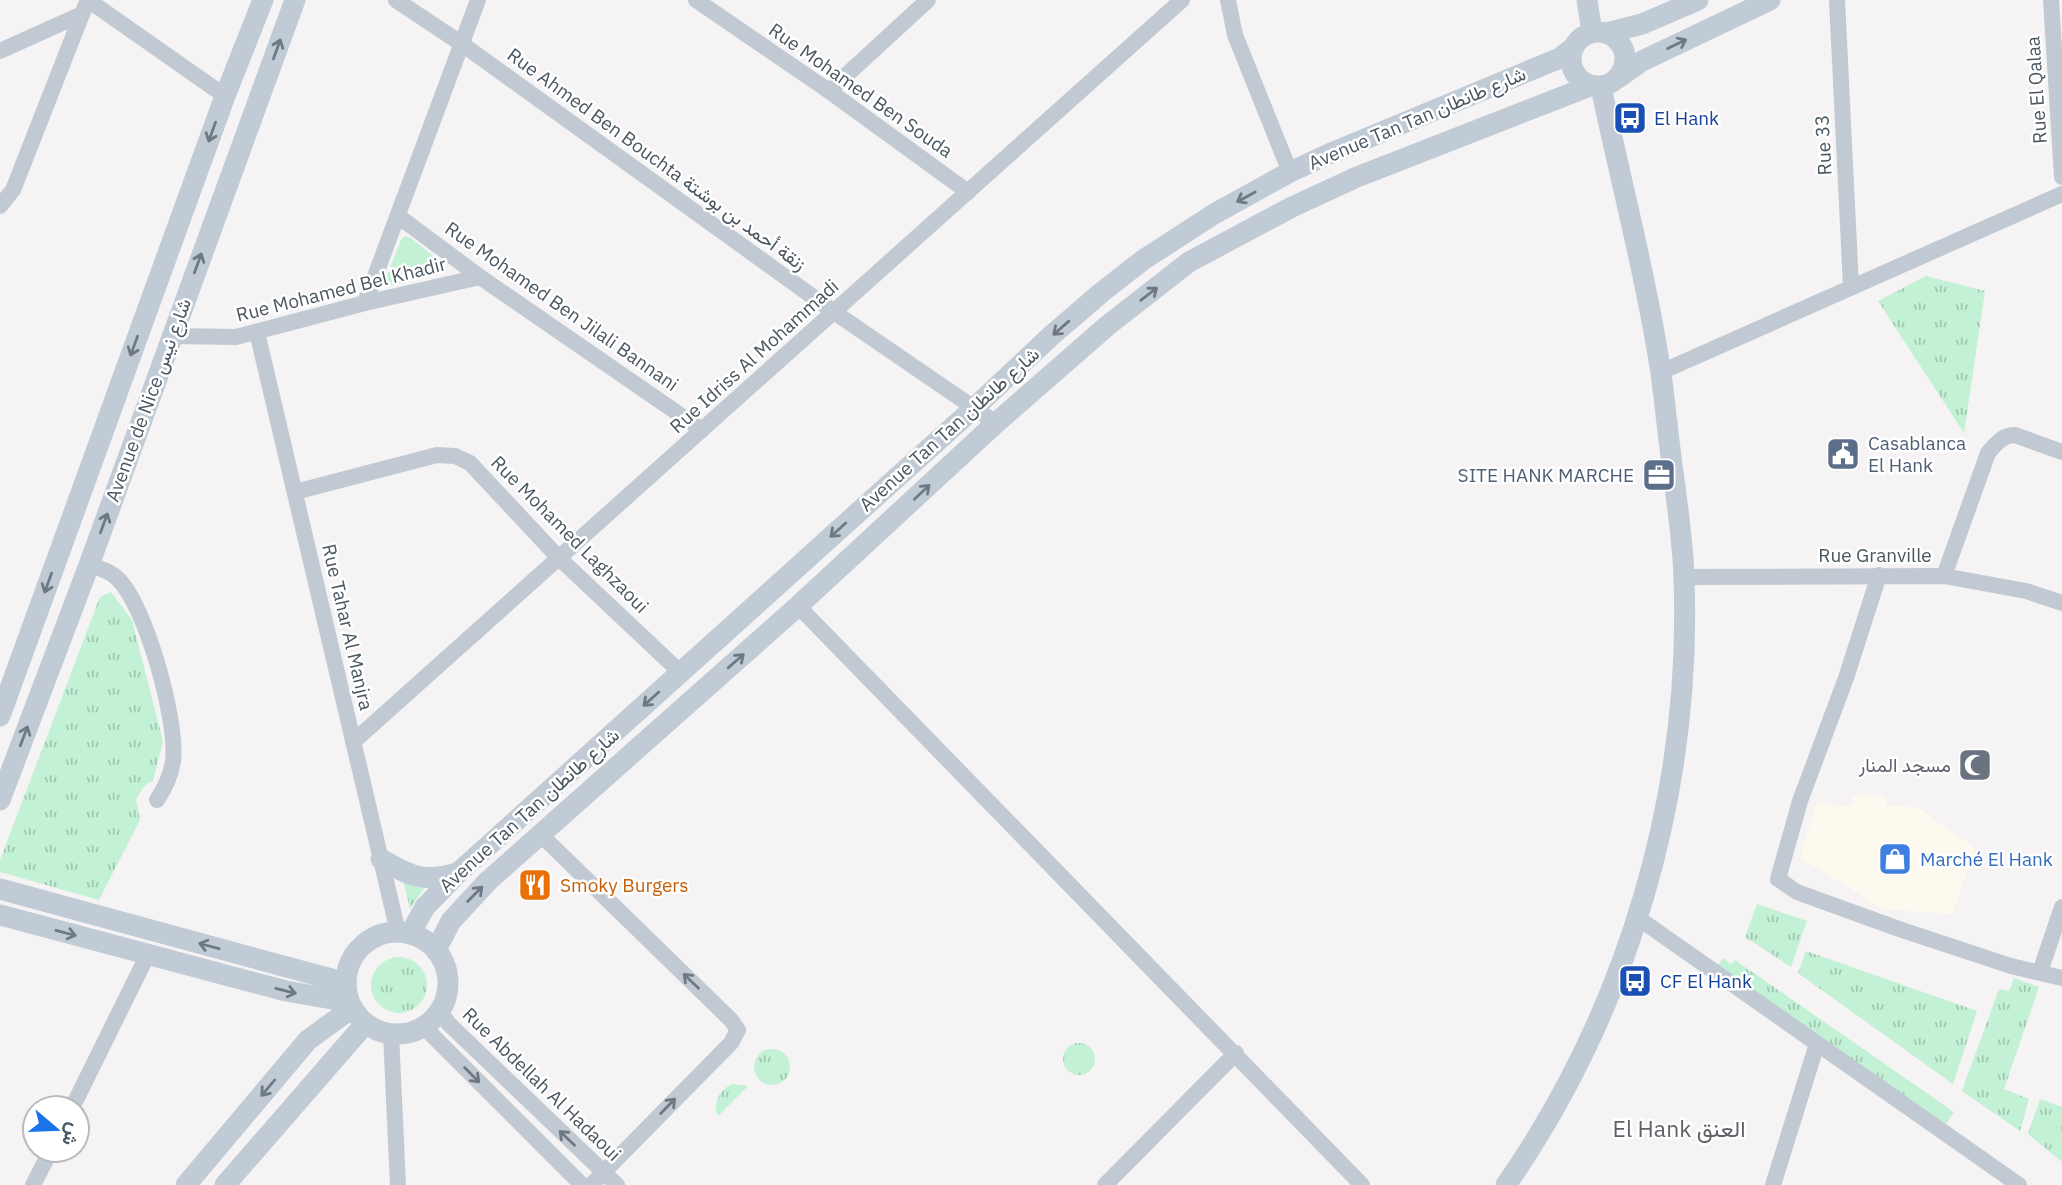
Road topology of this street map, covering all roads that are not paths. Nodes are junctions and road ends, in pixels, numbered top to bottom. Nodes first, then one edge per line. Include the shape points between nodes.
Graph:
1 (262, 0) edge
2 (295, 0) edge
3 (396, 0) edge
4 (478, 0) edge
5 (696, 0) edge
6 (928, 0) edge
7 (1182, 0) edge
8 (1228, 0) edge
9 (1587, 0) edge
10 (1698, 0) edge
11 (1769, 0) edge
12 (1837, 0) edge
13 (2051, 0) edge
14 (82, 14) junction
15 (1600, 33) junction
16 (462, 44) junction
17 (1574, 47) junction
18 (0, 51) edge
19 (1603, 84) junction
20 (828, 92) junction
21 (225, 96) junction
22 (1290, 172) junction
23 (2062, 177) edge
24 (968, 192) junction
25 (2062, 194) edge
26 (0, 206) edge
27 (398, 216) junction
28 (480, 276) junction
29 (1851, 287) junction
30 (365, 303) junction
31 (834, 312) junction
32 (257, 332) junction
33 (171, 335) junction
34 (1661, 372) junction
35 (973, 409) junction
36 (996, 424) junction
37 (702, 430) junction
38 (2062, 452) edge
39 (295, 492) junction
40 (559, 558) junction
41 (89, 565) junction
42 (1879, 575) junction
43 (1944, 576) junction
44 (1684, 577) junction
45 (2062, 603) edge
46 (799, 606) junction
47 (680, 673) junction
48 (0, 716) edge
49 (354, 742) junction
50 (0, 800) edge
51 (157, 800) dead end
52 (540, 834) junction
53 (381, 859) junction
54 (459, 872) junction
55 (0, 888) edge
56 (2062, 907) edge
57 (0, 915) edge
58 (1638, 918) junction
59 (404, 933) junction
60 (436, 950) junction
61 (148, 956) junction
62 (2040, 972) junction
63 (2062, 978) edge
64 (353, 1004) junction
65 (440, 1012) junction
66 (424, 1027) junction
67 (391, 1034) junction
68 (1817, 1044) junction
69 (1236, 1053) junction
70 (79, 1094) edge
71 (44, 1164) edge
72 (598, 1168) junction
73 (1512, 1182) edge
74 (579, 1183) edge
75 (33, 1185) edge
76 (186, 1185) edge
77 (225, 1185) edge
78 (398, 1185) edge
79 (617, 1185) edge
80 (1105, 1185) edge
81 (1362, 1185) edge
82 (1773, 1185) edge
83 (2019, 1185) edge

1 - 21 main road, Avenue de Nice شارع نيس
33 -> 2 main road, Avenue de Nice شارع نيس
3 - 16 street, Rue Ahmed Ben Bouchta زنقة أحمد بن بوشتة
4 - 16 street
5 - 20 street, Rue Mohamed Ben Souda
6 - 20 street
7 - 24 street, Rue Idriss Al Mohammadi
8 - 22 street via 1235,35
9 - 15 main road
10 - 15 main road via 1642,24
19 -> 11 main road, Avenue Tan Tan شارع طانطان
12 - 29 street, Rue 33
13 - 23 street, Rue El Qalaa
14 - 18 street
14 - 21 street via 88,0
14 - 26 street via 13,190
15 - 17 main road via 1579,40
15 - 19 main road via 1615,37 1625,52 1624,70
16 - 27 street
16 - 31 street, Rue Ahmed Ben Bouchta زنقة أحمد بن بوشتة
17 - 19 main road via 1575,74
17 - 22 main road, Avenue Tan Tan شارع طانطان via 1560,58
19 - 34 main road
36 -> 19 main road, Avenue Tan Tan شارع طانطان via 1107,326 1189,262 1357,177
20 - 24 street, Rue Mohamed Ben Souda
21 -> 48 main road, Avenue de Nice شارع نيس
22 -> 35 main road, Avenue Tan Tan شارع طانطان via 1143,260 1052,335
24 - 31 street, Rue Idriss Al Mohammadi
25 - 29 street
27 - 28 street, Rue Mohamed Ben Jilali Bannani
27 - 30 street
28 - 30 street, Rue Mohamed Bel Khadir
28 - 37 street, Rue Mohamed Ben Jilali Bannani
29 - 34 street
30 - 32 street, Rue Mohamed Bel Khadir
31 - 35 street, Rue Ahmed Ben Bouchta زنقة أحمد بن بوشتة
31 - 37 street, Rue Idriss Al Mohammadi
32 - 33 street, Rue Mohamed Bel Khadir via 220,338
32 - 39 street, Rue Tahar Al Manjra
41 -> 33 main road, Avenue de Nice شارع نيس
34 - 44 main road
35 - 36 street, Rue Ahmed Ben Bouchta زنقة أحمد بن بوشتة
35 -> 47 main road, Avenue Tan Tan شارع طانطان
46 -> 36 main road, Avenue Tan Tan شارع طانطان
37 - 40 street, Rue Idriss Al Mohammadi
38 - 43 street via 2015,435 1996,443 1988,453
39 - 40 street, Rue Mohamed Laghzaoui via 437,455 455,456 477,469
39 - 49 street, Rue Tahar Al Manjra
40 - 47 street, Rue Mohamed Laghzaoui
40 - 49 street, Rue Idriss Al Mohammadi
50 -> 41 main road, Avenue de Nice شارع نيس
41 - 51 street via 120,580 139,610 151,642 174,739 171,772
42 - 43 street, Rue Granville
42 - 44 street, Rue Granville
42 - 62 street via 1777,879 1797,892 1899,929
43 - 45 street, Rue Granville via 2026,591
44 - 58 main road via 1685,647 1678,739
52 -> 46 main road, Avenue Tan Tan شارع طانطان
46 - 69 street
47 -> 54 main road, Avenue Tan Tan شارع طانطان
49 - 53 street, Rue Tahar Al Manjra
60 -> 52 main road, Avenue Tan Tan شارع طانطان via 467,902
72 -> 52 street via 731,1043 738,1030
53 - 54 main road via 419,878
53 - 59 street, Rue Tahar Al Manjra
54 - 59 main road, Avenue Tan Tan شارع طانطان
64 -> 55 main road
56 - 62 street
57 -> 61 main road
58 - 68 street
58 - 73 main road via 1568,1083
59 - 60 main road via 420,937
59 - 64 main road via 378,936 361,947 350,964
60 - 65 main road via 448,980
61 -> 64 main road
61 - 70 street
62 - 63 street
64 - 67 main road
64 -> 76 main road via 308,1040
64 - 77 main road
65 - 66 main road
72 -> 65 street, Rue Abdellah Al Hadaoui
66 - 67 main road
66 -> 74 street
67 - 78 street
68 - 82 street
68 - 83 street
69 - 80 street
69 - 81 street
71 - 75 street
72 - 74 street
72 - 79 street, Rue Abdellah Al Hadaoui

